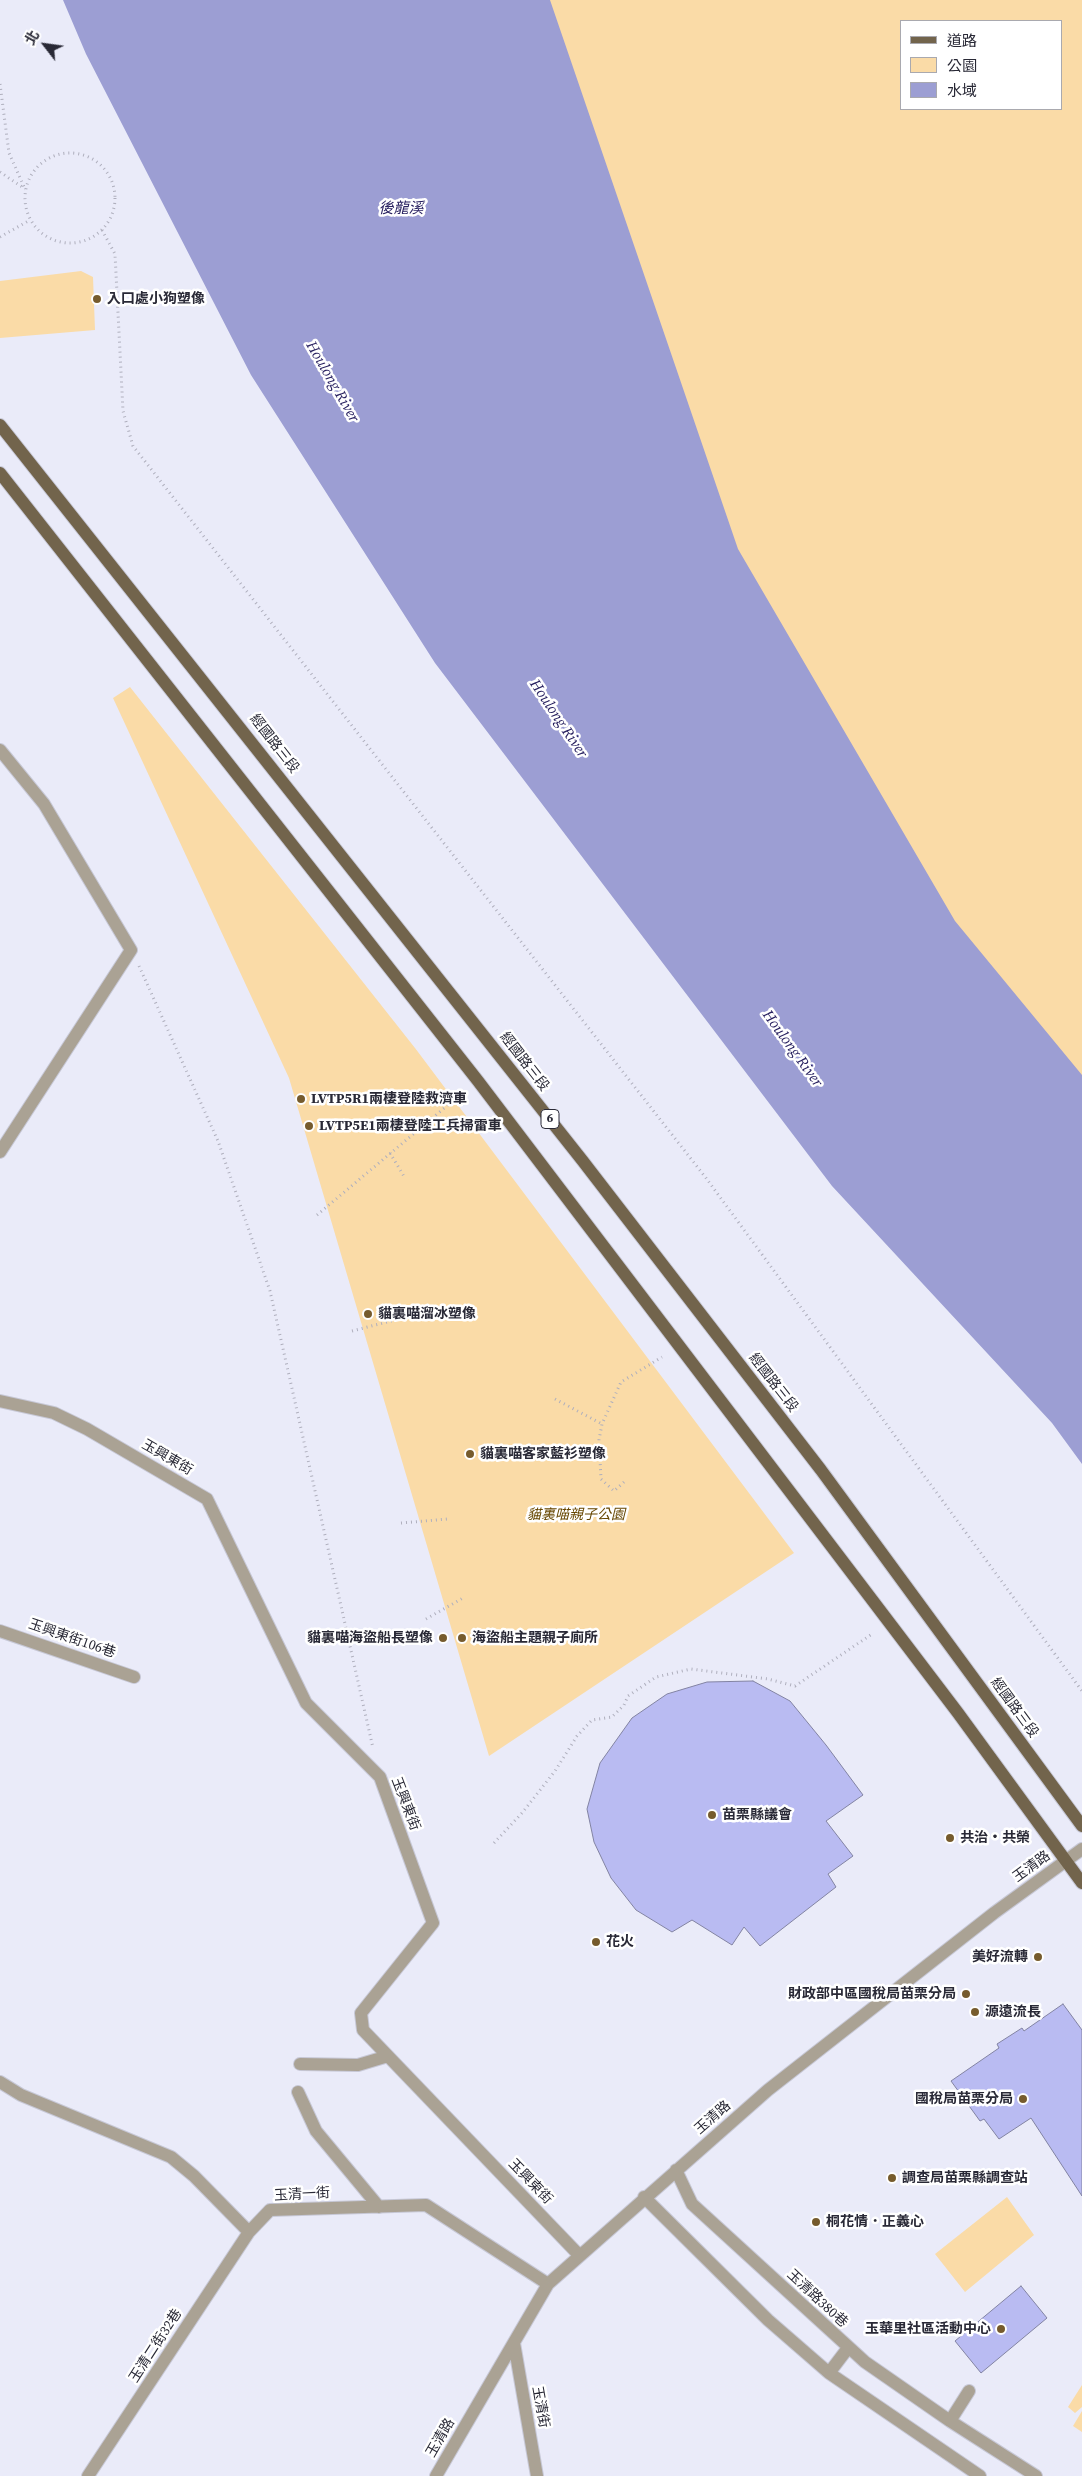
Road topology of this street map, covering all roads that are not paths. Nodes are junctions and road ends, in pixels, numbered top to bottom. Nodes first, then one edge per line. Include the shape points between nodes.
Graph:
1 (0, 426) edge
2 (0, 473) edge
3 (0, 750) edge
4 (0, 1152) edge
5 (0, 1401) edge
6 (0, 1630) edge
7 (134, 1677) dead end
8 (1082, 1826) edge
9 (1082, 1849) edge
10 (1066, 1860) junction
11 (1082, 1884) edge
12 (388, 2056) junction
13 (300, 2064) dead end
14 (0, 2082) edge
15 (298, 2092) dead end
16 (676, 2170) junction
17 (644, 2197) junction
18 (379, 2207) junction
19 (249, 2232) junction
20 (579, 2255) junction
21 (548, 2284) junction
22 (514, 2343) junction
23 (848, 2348) junction
24 (829, 2372) junction
25 (969, 2391) dead end
26 (950, 2421) junction
27 (88, 2476) edge
28 (436, 2476) edge
29 (537, 2476) edge
30 (980, 2476) edge
31 (1036, 2476) edge

1 - 8 main road, 經國路三段 / 6 via 636,1230 821,1470
2 - 10 main road via 478,1082
3 - 4 street via 44,804 131,950
5 - 12 street, 玉興東街 via 54,1412 207,1499 306,1703 380,1777 433,1923 361,2013 362,2030
6 - 7 street, 玉興東街106巷
9 - 10 street, 玉清路
10 - 11 main road
10 - 16 street, 玉清路 via 768,2090
12 - 13 street via 358,2066
12 - 20 street, 玉興東街
14 - 19 street via 21,2095 171,2157
15 - 18 street via 316,2131
16 - 17 street, 玉清路
16 - 23 street, 玉清路380巷 via 692,2204
17 - 20 street, 玉清路
17 - 24 street via 768,2320
18 - 19 street, 玉清一街 via 270,2210
18 - 21 street, 玉清一街 via 426,2205
19 - 27 street, 玉清二街32巷
20 - 21 street, 玉清路
21 - 22 street, 玉清路
22 - 28 street, 玉清路
22 - 29 street, 玉清街
23 - 24 street
23 - 26 street, 玉清路380巷
24 - 30 street
25 - 26 street
26 - 31 street, 玉清路380巷

